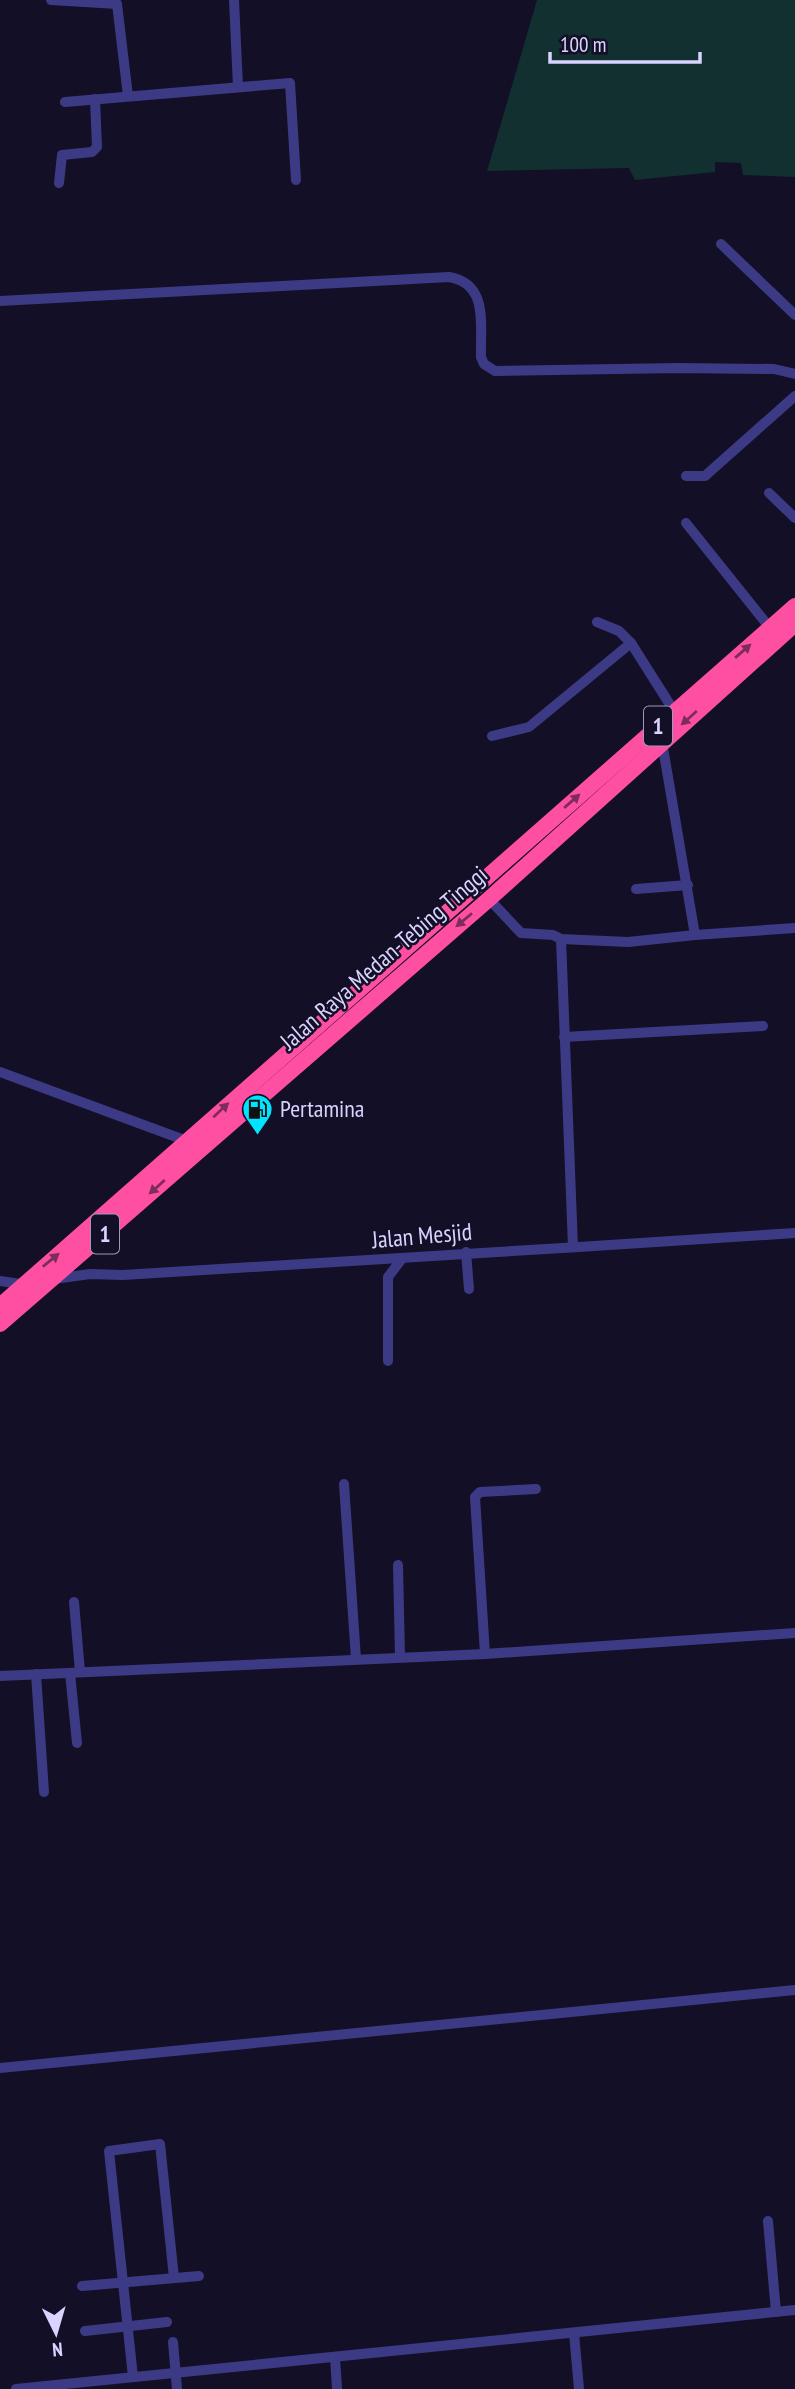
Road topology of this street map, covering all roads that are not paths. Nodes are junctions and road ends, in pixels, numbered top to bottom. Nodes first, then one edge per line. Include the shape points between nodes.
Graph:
1 (51, 0) edge
2 (234, 0) edge
3 (238, 87) junction
4 (128, 96) junction
5 (95, 99) junction
6 (65, 102) dead end
7 (296, 180) dead end
8 (59, 183) dead end
9 (721, 244) dead end
10 (0, 301) edge
11 (795, 315) edge
12 (795, 374) edge
13 (795, 396) edge
14 (686, 476) dead end
15 (769, 493) dead end
16 (795, 518) edge
17 (686, 523) dead end
18 (795, 606) edge
19 (597, 622) dead end
20 (795, 624) edge
21 (770, 628) junction
22 (631, 643) junction
23 (674, 712) junction
24 (492, 736) dead end
25 (662, 742) junction
26 (520, 846) junction
27 (533, 858) junction
28 (688, 885) junction
29 (636, 889) dead end
30 (489, 899) junction
31 (795, 929) edge
32 (695, 935) junction
33 (561, 939) junction
34 (763, 1026) dead end
35 (564, 1037) junction
36 (0, 1072) edge
37 (187, 1141) junction
38 (795, 1233) edge
39 (573, 1247) junction
40 (466, 1252) junction
41 (401, 1260) junction
42 (54, 1279) junction
43 (0, 1282) edge
44 (21, 1284) junction
45 (469, 1289) dead end
46 (0, 1306) edge
47 (0, 1324) edge
48 (388, 1361) dead end
49 (344, 1484) dead end
50 (536, 1489) dead end
51 (398, 1565) dead end
52 (74, 1602) dead end
53 (795, 1633) edge
54 (485, 1654) junction
55 (400, 1656) junction
56 (356, 1659) junction
57 (75, 1672) junction
58 (36, 1674) junction
59 (0, 1676) edge
60 (77, 1743) dead end
61 (44, 1792) dead end
62 (795, 1990) edge
63 (0, 2068) edge
64 (768, 2221) dead end
65 (199, 2276) dead end
66 (174, 2278) junction
67 (122, 2283) junction
68 (82, 2287) dead end
69 (795, 2310) edge
70 (776, 2312) junction
71 (167, 2322) dead end
72 (127, 2326) junction
73 (85, 2331) dead end
74 (574, 2333) junction
75 (173, 2342) dead end
76 (335, 2357) junction
77 (176, 2373) junction
78 (132, 2377) junction
79 (16, 2389) edge
80 (177, 2389) edge
81 (337, 2389) edge
82 (579, 2389) edge

1 - 4 street via 117,4
2 - 3 street
3 - 4 street
3 - 7 street via 291,83
4 - 5 street
5 - 6 street
5 - 8 street via 97,147 92,152 62,155
9 - 11 street
10 - 12 street via 449,277 463,279 475,289 481,357 495,371 678,368 774,369
13 - 14 street via 705,476
15 - 16 street
17 - 21 street
18 - 21 highway, Jalan Raya Medan-Tebing Tinggi / 1
19 - 22 street via 620,631
20 -> 25 highway, Jalan Raya Medan-Tebing Tinggi / 1
23 -> 21 highway, Jalan Raya Medan-Tebing Tinggi / 1
22 - 23 street
22 - 24 street via 529,727
26 -> 23 highway, Jalan Raya Medan-Tebing Tinggi / 1
25 - 27 highway, Jalan Raya Medan-Tebing Tinggi / 1
25 - 28 street
26 - 27 highway
37 -> 26 highway, Jalan Raya Medan-Tebing Tinggi / 1
27 - 30 highway, Jalan Raya Medan-Tebing Tinggi / 1
28 - 29 street
28 - 32 street
30 - 33 street via 521,933
30 -> 42 highway, Jalan Raya Medan-Tebing Tinggi / 1
31 - 32 street
32 - 33 street via 628,942
33 - 35 street
34 - 35 street
35 - 39 street
36 - 37 street
44 -> 37 highway, Jalan Raya Medan-Tebing Tinggi / 1
38 - 39 street, Jalan Mesjid
39 - 40 street, Jalan Mesjid
40 - 41 street, Jalan Mesjid
40 - 45 street
41 - 42 street, Jalan Mesjid
41 - 48 street via 388,1277
42 - 47 highway, Jalan Raya Medan-Tebing Tinggi / 1
43 - 44 street
44 - 46 highway, Jalan Raya Medan-Tebing Tinggi / 1
49 - 56 street
50 - 54 street via 480,1492 475,1497
51 - 55 street
52 - 57 street
53 - 54 street
54 - 55 street
55 - 56 street
56 - 57 street
57 - 58 street
57 - 60 street
58 - 59 street
58 - 61 street
62 - 63 street
64 - 70 street
65 - 66 street
66 - 67 street
66 - 67 street via 160,2144 109,2151
67 - 68 street
67 - 72 street
69 - 70 street
70 - 74 street
71 - 72 street
72 - 73 street
72 - 78 street
74 - 76 street
74 - 82 street
75 - 77 street
76 - 77 street
76 - 81 street
77 - 78 street
77 - 80 street
78 - 79 street

